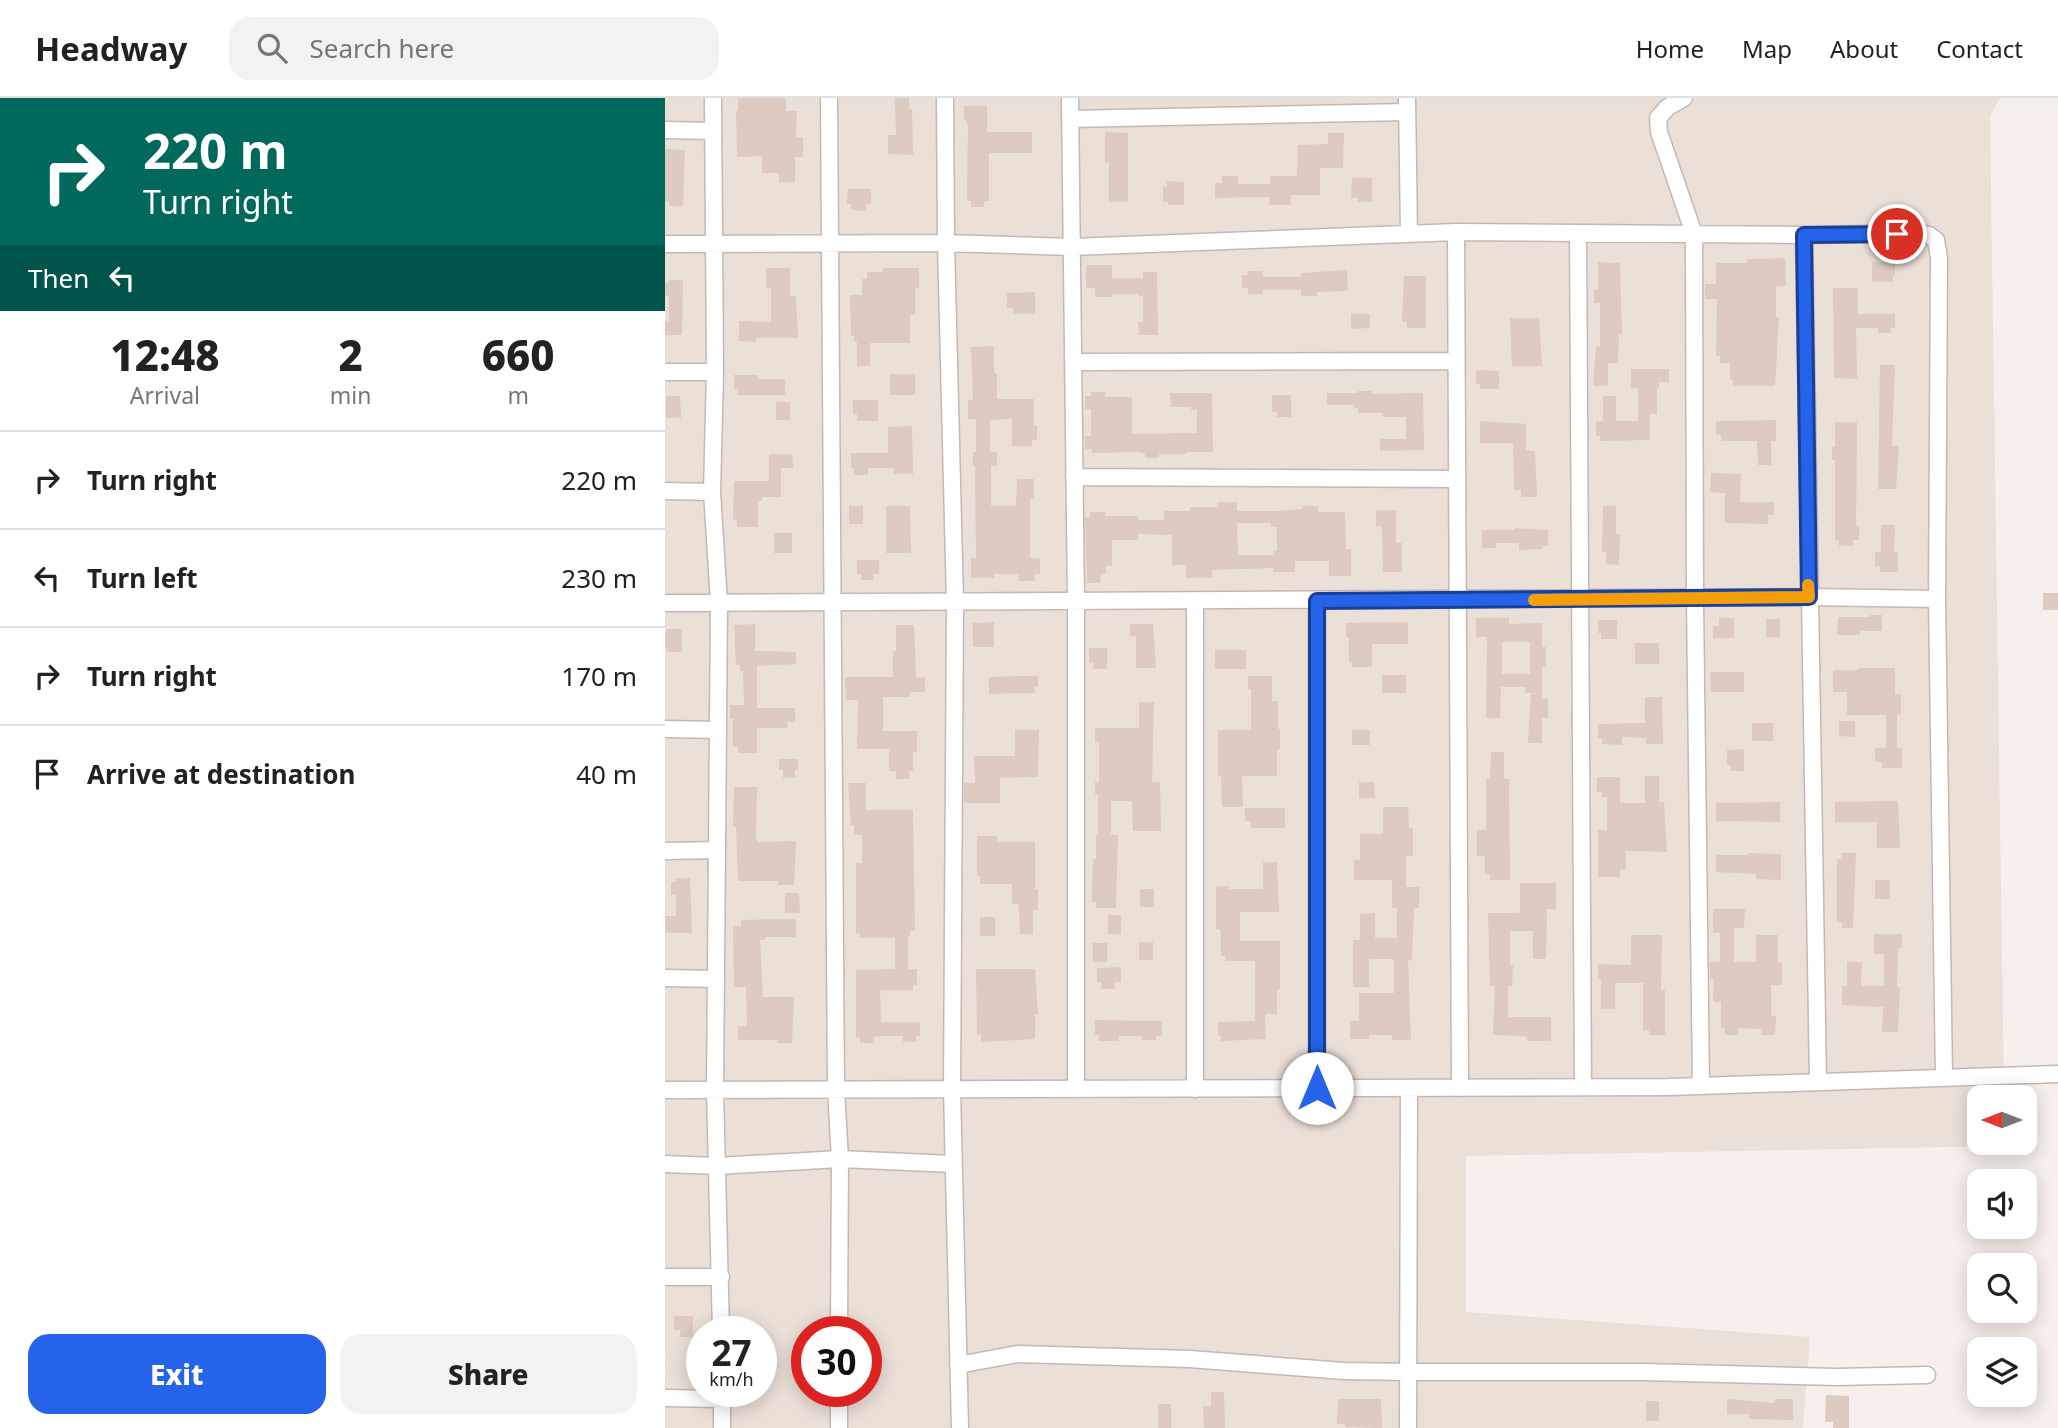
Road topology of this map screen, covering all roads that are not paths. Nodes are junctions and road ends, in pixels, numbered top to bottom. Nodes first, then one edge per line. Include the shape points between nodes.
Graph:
1 (713, 98) edge
2 (829, 98) edge
3 (945, 98) edge
4 (1070, 98) edge
5 (1684, 98) edge
6 (1407, 105) edge
7 (1070, 119) junction
8 (665, 130) edge
9 (713, 131) junction
10 (1456, 233) junction
11 (1578, 233) junction
12 (1409, 234) junction
13 (1694, 234) junction
14 (1804, 235) junction
15 (831, 243) junction
16 (946, 243) junction
17 (665, 244) edge
18 (713, 244) junction
19 (1072, 247) junction
20 (1456, 361) junction
21 (1073, 362) junction
22 (665, 372) edge
23 (715, 372) junction
24 (1074, 477) junction
25 (1456, 479) junction
26 (665, 491) edge
27 (712, 492) junction
28 (1809, 597) junction
29 (1937, 599) junction
30 (1456, 600) junction
31 (1580, 600) junction
32 (1695, 600) junction
33 (1195, 601) junction
34 (1317, 601) junction
35 (955, 602) junction
36 (1076, 602) junction
37 (665, 603) edge
38 (719, 603) junction
39 (833, 603) junction
40 (665, 729) edge
41 (718, 730) junction
42 (717, 850) junction
43 (665, 851) edge
44 (665, 978) edge
45 (716, 979) junction
46 (2058, 1074) edge
47 (1944, 1078) junction
48 (1818, 1082) junction
49 (1701, 1086) junction
50 (1583, 1087) junction
51 (1317, 1088) junction
52 (1409, 1088) junction
53 (1460, 1088) junction
54 (952, 1089) junction
55 (1076, 1089) junction
56 (1195, 1089) junction
57 (665, 1090) edge
58 (715, 1090) junction
59 (837, 1090) junction
60 (840, 1159) junction
61 (665, 1164) edge
62 (953, 1164) junction
63 (717, 1166) junction
64 (665, 1278) edge
65 (721, 1278) junction
66 (722, 1316) edge
67 (839, 1316) edge
68 (958, 1365) junction
69 (1408, 1372) junction
70 (1927, 1375) dead end
71 (686, 1397) edge
72 (665, 1398) edge
73 (722, 1407) edge
74 (839, 1407) edge
75 (722, 1428) edge
76 (839, 1428) edge
77 (960, 1428) edge
78 (1408, 1428) edge

1 - 9 street
2 - 15 street
3 - 16 street
4 - 7 street
5 - 13 street via 1658,118 1659,132
6 - 7 street
6 - 12 street
7 - 19 street
8 - 9 street
9 - 18 street
10 - 11 street
10 - 12 street
10 - 20 street
11 - 13 street
11 - 31 street
12 - 19 street
13 - 14 street
13 - 32 street
14 - 28 street
14 - 29 street via 1920,233 1936,240
15 - 16 street
15 - 18 street
15 - 39 street
16 - 19 street
16 - 35 street
17 - 18 street
18 - 23 street
19 - 21 street
20 - 21 street
20 - 25 street
21 - 24 street
22 - 23 street
23 - 27 street
24 - 25 street
24 - 36 street
25 - 30 street
26 - 27 street
27 - 38 street
28 - 29 street
28 - 32 street
28 - 48 street
29 - 47 street
30 - 31 street
30 - 34 street
30 - 53 street
31 - 32 street
31 - 50 street
32 - 49 street
33 - 34 street
33 - 36 street
33 - 56 street
34 - 51 street
35 - 36 street
35 - 39 street
35 - 54 street
36 - 55 street
37 - 38 street
38 - 39 street
38 - 41 street
39 - 59 street
40 - 41 street
41 - 42 street
42 - 43 street
42 - 45 street
44 - 45 street
45 - 58 street
46 - 47 street
47 - 48 street
48 - 49 street
49 - 50 street
50 - 53 street
51 - 52 street
51 - 56 street
52 - 53 street
52 - 69 street
54 - 55 street
54 - 59 street
54 - 62 street
55 - 56 street
57 - 58 street
58 - 59 street
58 - 63 street
59 - 60 street
60 - 62 street
60 - 63 street
60 - 67 street
61 - 63 street
62 - 68 street
63 - 65 street
64 - 65 street
65 - 66 street
68 - 69 street via 1017,1354
68 - 77 street
69 - 70 street
69 - 78 street
71 - 72 street
73 - 75 street
74 - 76 street

